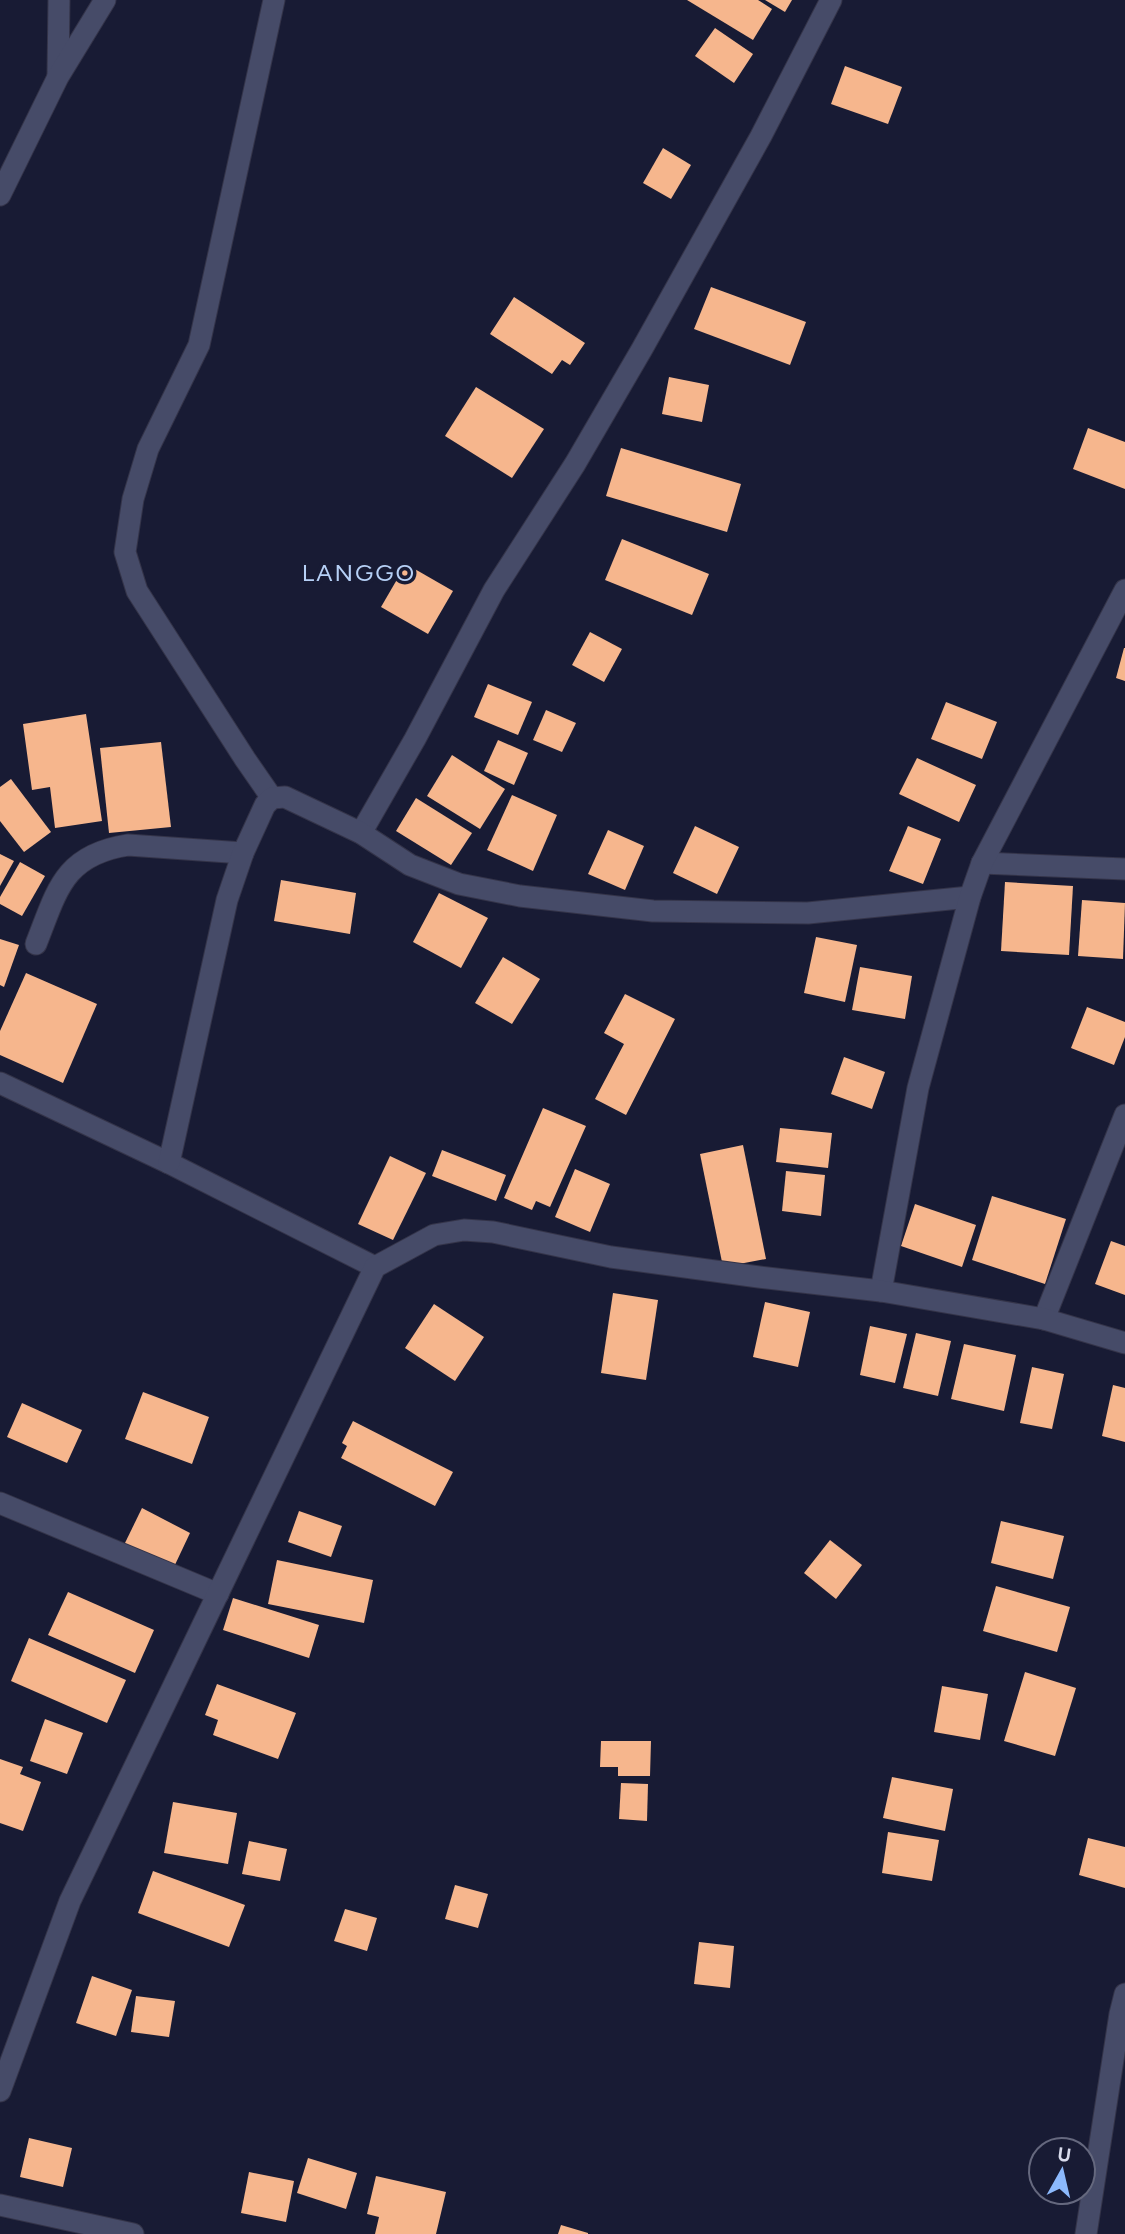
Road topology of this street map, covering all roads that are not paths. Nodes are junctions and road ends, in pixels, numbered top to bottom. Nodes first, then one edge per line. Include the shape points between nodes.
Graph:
1 (59, 0) edge
2 (105, 0) edge
3 (274, 0) edge
4 (831, 0) edge
5 (58, 77) junction
6 (0, 195) edge
7 (1125, 590) edge
8 (272, 797) junction
9 (362, 833) junction
10 (243, 853) junction
11 (982, 863) junction
12 (1125, 869) edge
13 (970, 897) junction
14 (36, 944) dead end
15 (0, 1083) edge
16 (1125, 1115) edge
17 (169, 1163) junction
18 (375, 1267) junction
19 (881, 1291) junction
20 (1044, 1319) junction
21 (1125, 1343) edge
22 (0, 1503) edge
23 (218, 1594) junction
24 (1125, 1994) edge
25 (0, 2091) edge
26 (0, 2205) edge
27 (132, 2234) edge
28 (1086, 2234) edge

1 - 5 street
2 - 5 street
3 - 8 street via 199,345 148,449 133,499 125,552 137,591
4 - 9 street via 642,349 494,590
5 - 6 street
7 - 11 street
8 - 9 street via 285,797
8 - 10 street
9 - 13 street via 410,865 459,884 642,910 808,913
10 - 14 street via 128,845 94,853 60,885
10 - 17 street via 227,900
11 - 12 street
11 - 13 street
13 - 19 street via 918,1088
15 - 17 street
16 - 20 street
17 - 18 street
18 - 19 street via 434,1235 464,1230 611,1257
18 - 23 street
19 - 20 street
20 - 21 street
22 - 23 street
23 - 25 street via 70,1901
24 - 28 street
26 - 27 street

